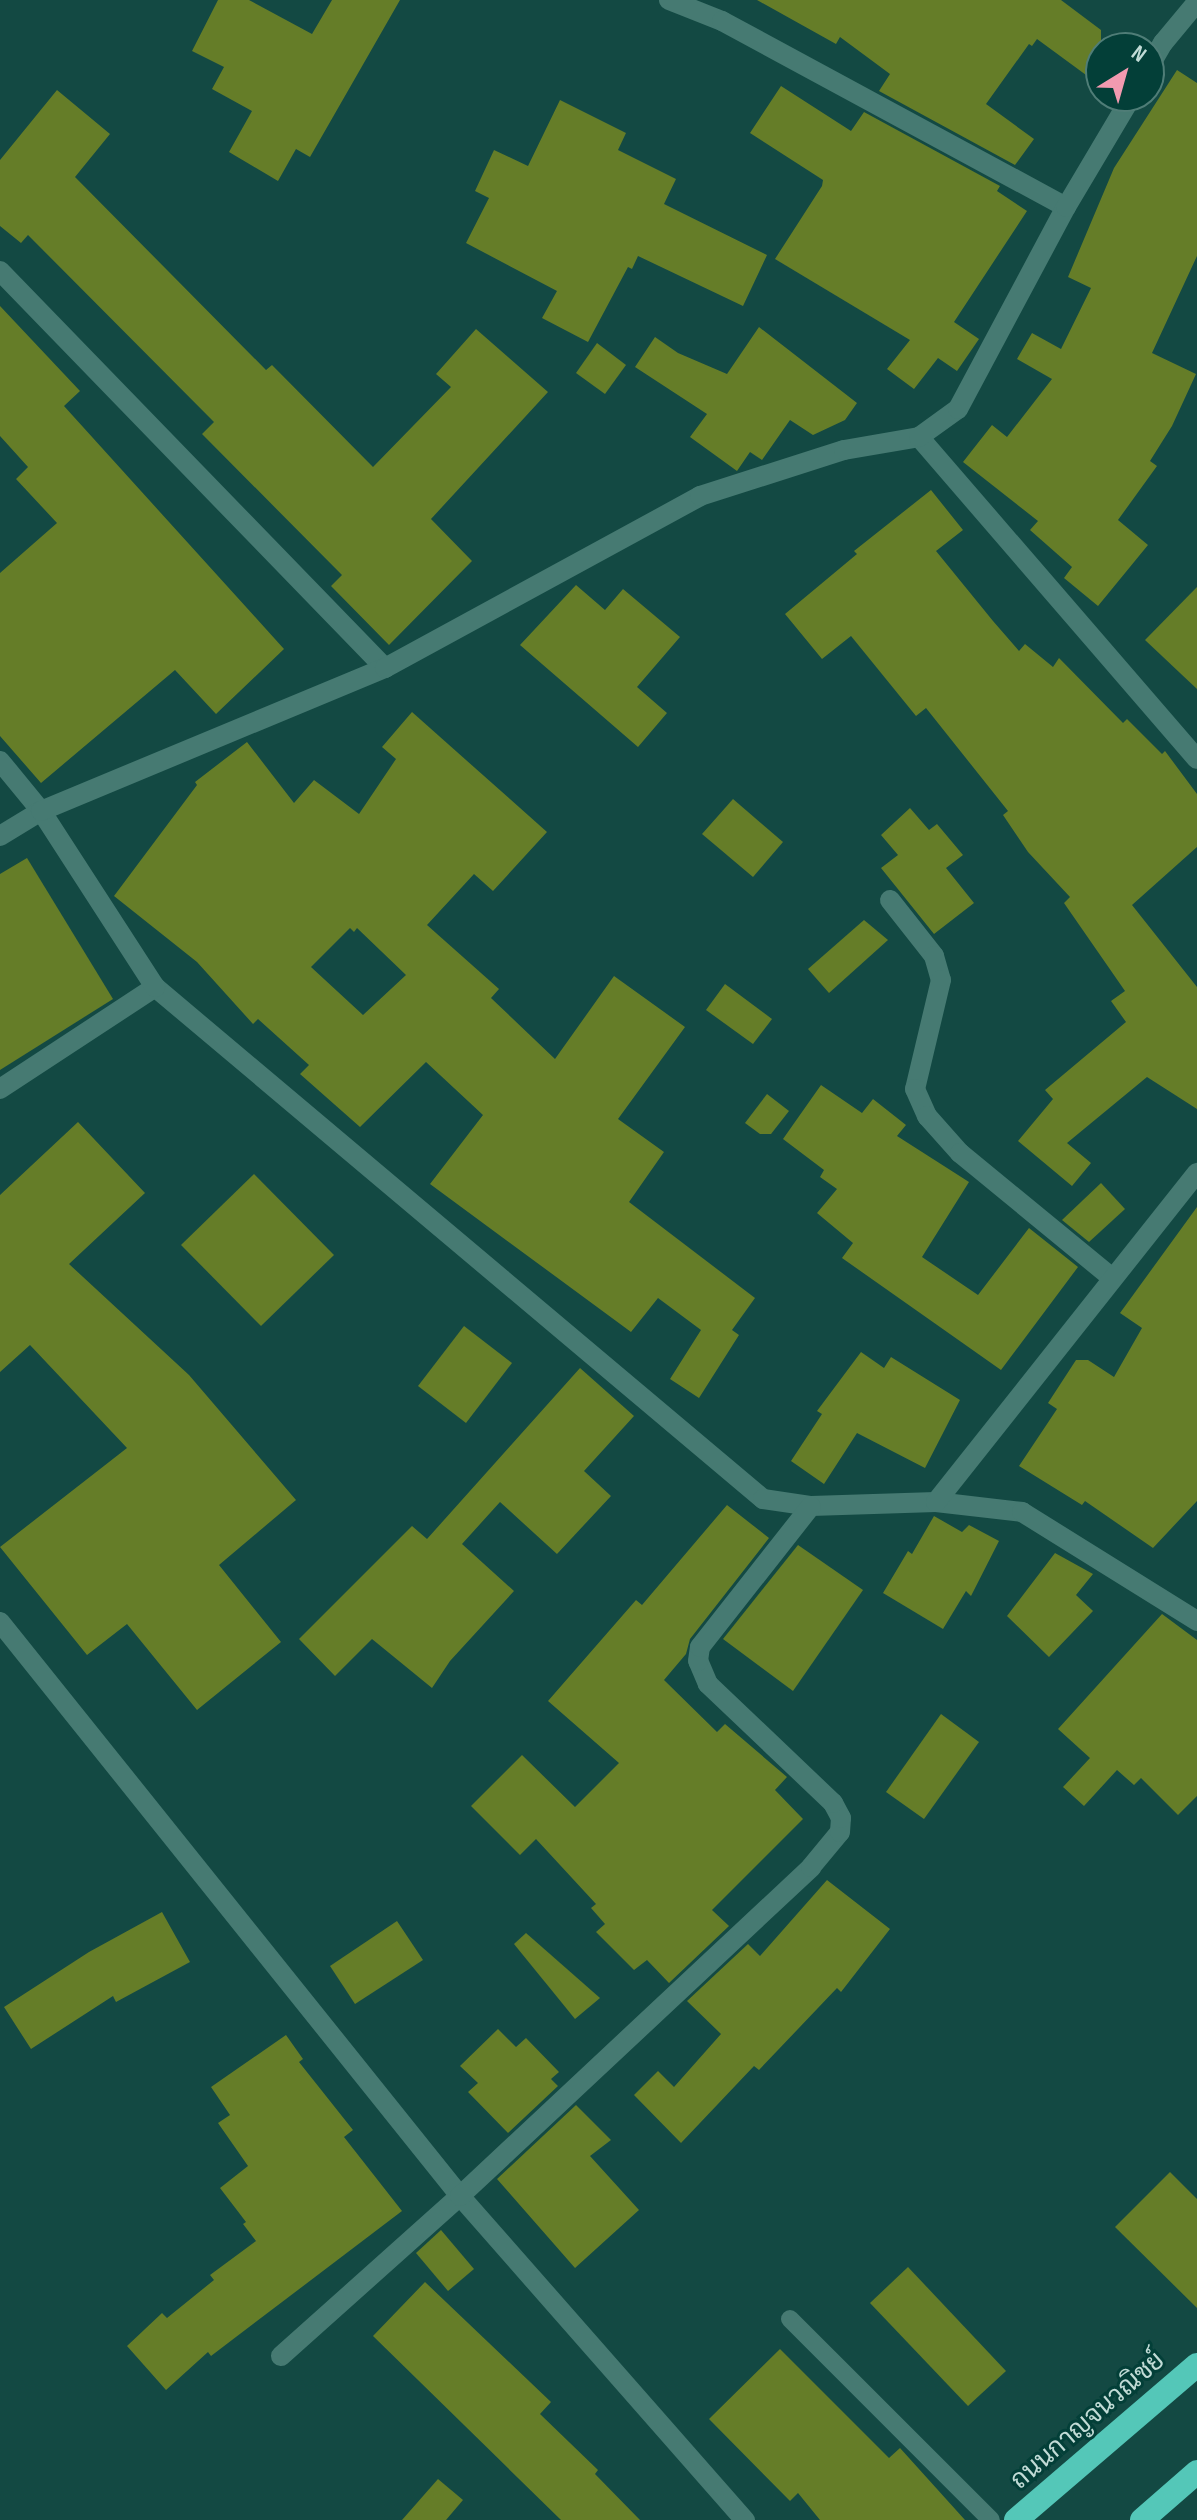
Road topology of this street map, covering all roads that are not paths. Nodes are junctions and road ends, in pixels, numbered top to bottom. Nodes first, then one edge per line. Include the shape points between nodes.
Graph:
1 (669, 0) edge
2 (1197, 2) edge
3 (1165, 45) edge
4 (1122, 112) edge
5 (1066, 207) junction
6 (0, 271) edge
7 (919, 437) junction
8 (385, 668) junction
9 (1197, 759) edge
10 (0, 761) edge
11 (41, 811) junction
12 (0, 836) edge
13 (890, 900) dead end
14 (155, 987) junction
15 (0, 1089) edge
16 (1197, 1173) edge
17 (1112, 1278) junction
18 (936, 1502) junction
19 (811, 1506) junction
20 (1197, 1621) edge
21 (0, 1622) edge
22 (460, 2196) junction
23 (790, 2319) dead end
24 (281, 2356) dead end
25 (1197, 2365) edge
26 (1197, 2472) edge
27 (745, 2520) edge
28 (991, 2520) edge
29 (1016, 2520) edge
30 (1142, 2520) edge

1 - 5 street via 722,21
2 - 3 street
4 - 5 street
5 - 7 street via 958,409
6 - 8 street
7 - 8 street via 844,450 700,496
7 - 9 street
8 - 11 street
10 - 11 street
11 - 12 street
11 - 14 street
13 - 17 street via 934,956 941,980 915,1089 927,1116 960,1153
14 - 15 street
14 - 19 street via 763,1499
16 - 17 street
17 - 18 street
18 - 19 street
18 - 20 street via 1022,1512
19 - 22 street via 700,1647 698,1661 708,1684 833,1803 841,1818 840,1832 811,1867
21 - 22 street
22 - 24 street
22 - 27 street
23 - 28 lane
25 - 29 highway, ถนนกาญจนวณิชย์
26 - 30 highway

